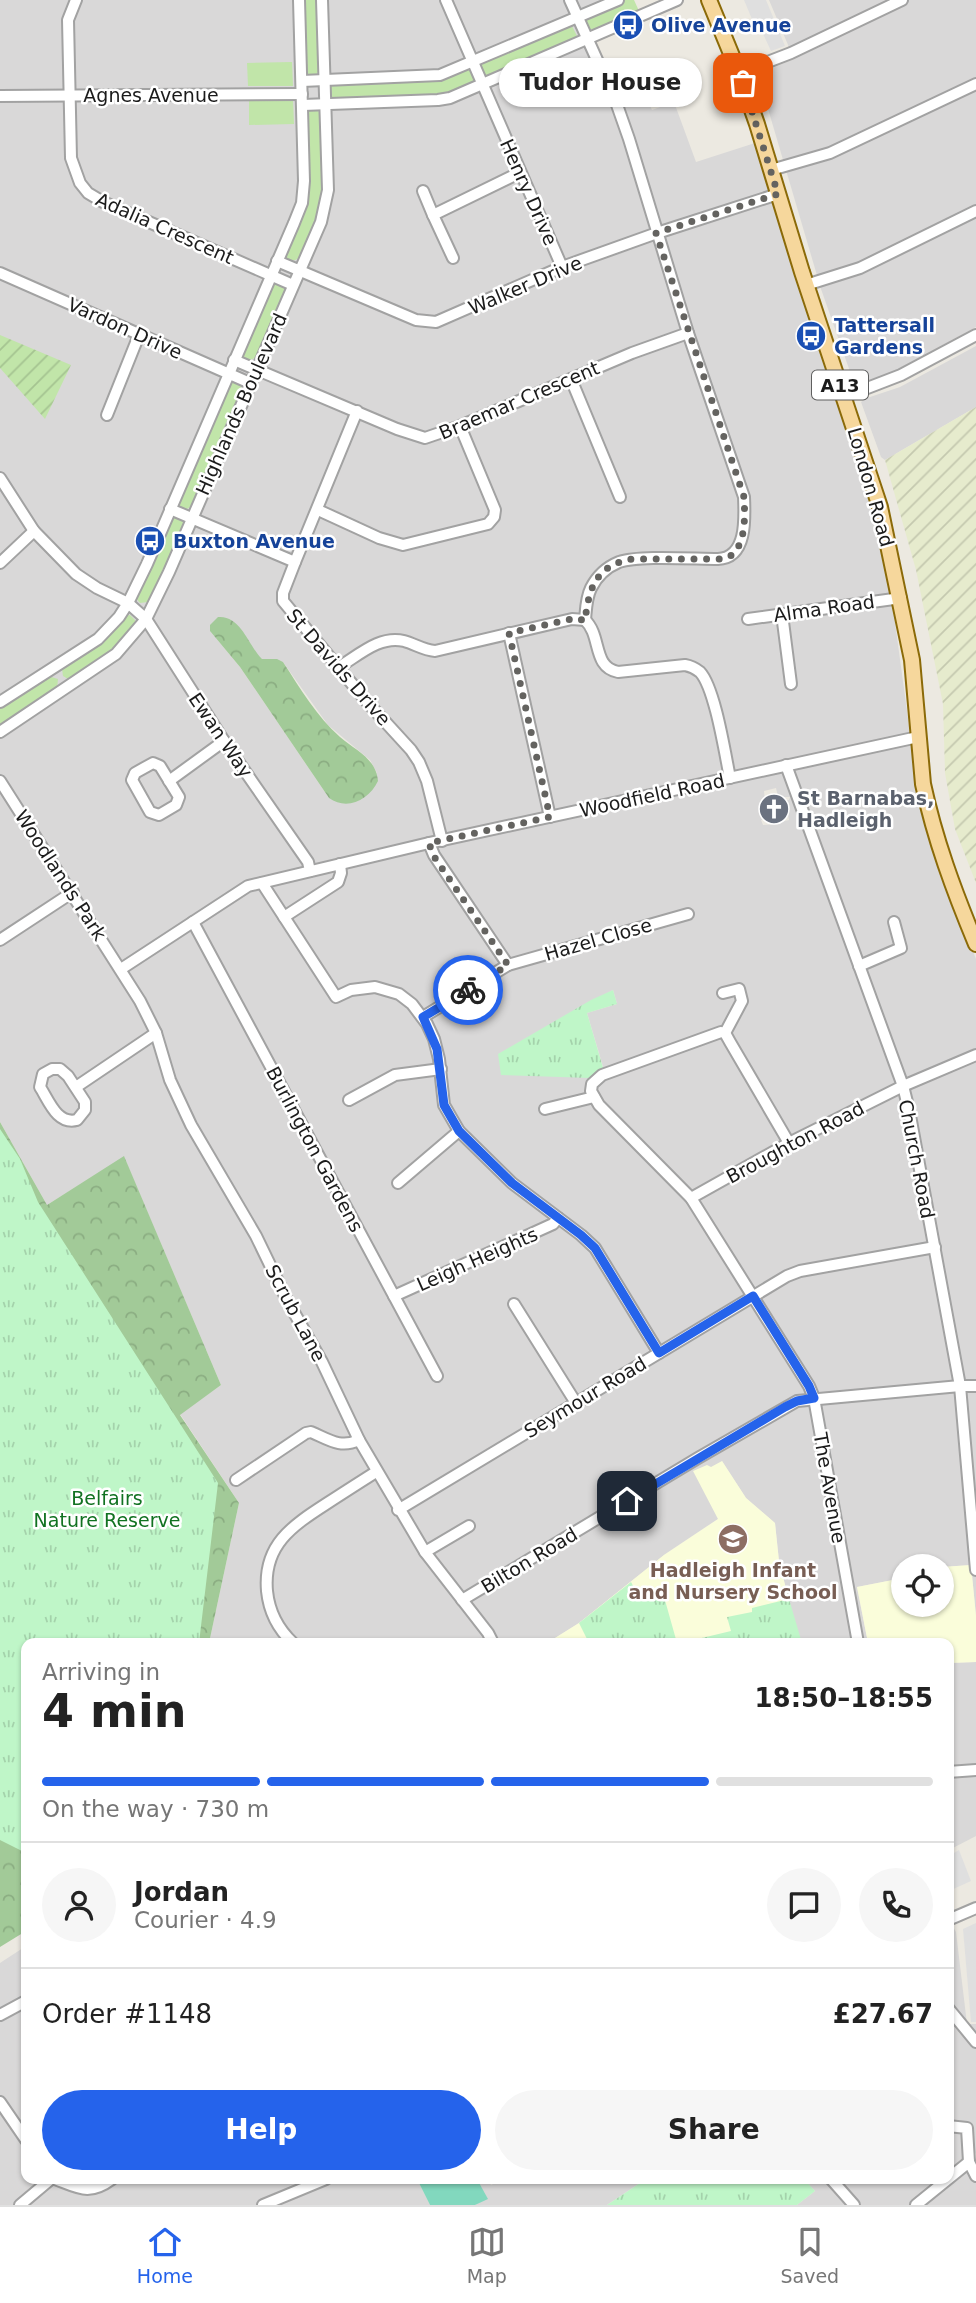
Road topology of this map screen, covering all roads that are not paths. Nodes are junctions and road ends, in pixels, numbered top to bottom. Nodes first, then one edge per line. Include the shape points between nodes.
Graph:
1 (76, 0) edge
2 (299, 0) edge
3 (323, 0) edge
4 (446, 0) edge
5 (570, 0) edge
6 (618, 0) edge
7 (677, 0) edge
8 (709, 0) edge
9 (902, 0) edge
10 (578, 18) junction
11 (588, 39) junction
12 (473, 62) junction
13 (739, 73) junction
14 (326, 80) junction
15 (302, 81) junction
16 (483, 84) junction
17 (976, 84) edge
18 (70, 95) junction
19 (0, 96) edge
20 (302, 99) junction
21 (327, 103) junction
22 (771, 170) junction
23 (519, 173) junction
24 (423, 191) dead end
25 (778, 194) junction
26 (976, 211) edge
27 (433, 215) junction
28 (656, 233) junction
29 (453, 258) dead end
30 (277, 261) junction
31 (562, 267) junction
32 (299, 271) junction
33 (0, 273) edge
34 (271, 275) junction
35 (293, 285) junction
36 (806, 285) junction
37 (688, 333) junction
38 (139, 335) junction
39 (976, 335) edge
40 (234, 360) junction
41 (256, 370) junction
42 (229, 373) junction
43 (571, 379) junction
44 (250, 383) junction
45 (844, 397) junction
46 (357, 411) junction
47 (107, 415) dead end
48 (460, 426) junction
49 (0, 478) edge
50 (620, 497) dead end
51 (170, 509) junction
52 (318, 510) junction
53 (191, 517) junction
54 (34, 531) junction
55 (295, 562) junction
56 (0, 563) edge
57 (901, 598) junction
58 (128, 603) junction
59 (782, 614) junction
60 (146, 619) junction
61 (748, 619) dead end
62 (585, 621) junction
63 (509, 633) junction
64 (54, 667) junction
65 (339, 667) junction
66 (791, 684) dead end
67 (67, 687) junction
68 (0, 702) edge
69 (0, 732) edge
70 (918, 737) junction
71 (224, 741) junction
72 (786, 765) junction
73 (730, 778) junction
74 (0, 781) edge
75 (169, 781) junction
76 (550, 817) junction
77 (442, 841) junction
78 (429, 843) junction
79 (340, 864) junction
80 (310, 871) junction
81 (262, 883) junction
82 (73, 892) junction
83 (688, 914) dead end
84 (284, 918) junction
85 (193, 922) junction
86 (894, 922) dead end
87 (0, 940) edge
88 (976, 944) edge
89 (508, 965) junction
90 (859, 966) junction
91 (121, 969) junction
92 (723, 993) dead end
93 (423, 1017) junction
94 (156, 1033) junction
95 (725, 1033) junction
96 (976, 1055) edge
97 (441, 1069) junction
98 (903, 1086) junction
99 (76, 1087) junction
100 (594, 1097) junction
101 (349, 1100) dead end
102 (545, 1110) dead end
103 (459, 1131) junction
104 (789, 1143) junction
105 (398, 1183) dead end
106 (691, 1198) junction
107 (558, 1218) junction
108 (935, 1247) junction
109 (394, 1296) junction
110 (753, 1296) junction
111 (514, 1304) dead end
112 (659, 1353) junction
113 (437, 1377) dead end
114 (960, 1386) junction
115 (976, 1386) edge
116 (814, 1398) junction
117 (576, 1403) junction
118 (359, 1440) junction
119 (376, 1472) junction
120 (236, 1480) dead end
121 (398, 1510) junction
122 (447, 1524) dead end
123 (469, 1526) dead end
124 (453, 1535) junction
125 (425, 1552) junction
126 (976, 1570) edge
127 (462, 1600) junction
128 (289, 1638) edge
129 (490, 1638) edge
130 (857, 1638) edge
131 (976, 1770) edge
132 (954, 1772) edge
133 (976, 1908) edge
134 (954, 1917) edge
135 (21, 2004) edge
136 (0, 2015) edge
137 (954, 2015) edge
138 (976, 2042) edge
139 (0, 2102) edge
140 (954, 2127) edge
141 (21, 2133) edge
142 (969, 2162) junction
143 (954, 2174) edge
144 (976, 2176) edge
145 (47, 2184) edge
146 (66, 2184) edge
147 (104, 2184) edge
148 (314, 2184) edge
149 (835, 2184) edge
150 (942, 2184) edge
151 (20, 2205) edge
152 (263, 2205) edge
153 (854, 2205) edge
154 (916, 2205) edge

1 - 18 street, Adalia Crescent via 68,20
2 - 15 street, Highlands Boulevard
3 - 14 street, Highlands Boulevard
4 - 12 street, Henry Drive
5 - 10 street
6 - 10 street
7 - 11 street, Agnes Avenue
8 - 13 main road, London Road / A13
9 - 13 street
10 - 11 street
10 - 12 street
11 - 16 street, Agnes Avenue
11 - 28 street via 629,138
12 - 14 street via 439,75
12 - 16 street, Henry Drive
13 - 22 main road, London Road / A13
14 - 15 street
14 - 21 street, Highlands Boulevard
15 - 20 street, Highlands Boulevard
16 - 21 street, Agnes Avenue via 438,100
16 - 23 street, Henry Drive
17 - 22 street via 830,153
18 - 19 street, Agnes Avenue
18 - 20 street, Agnes Avenue
18 - 34 street, Adalia Crescent via 71,158 88,193
20 - 21 street, Agnes Avenue
20 - 30 street, Highlands Boulevard via 302,204
21 - 32 street, Highlands Boulevard via 328,190 321,222
22 - 25 main road, London Road / A13
23 - 27 street
23 - 31 street, Henry Drive
24 - 27 street
25 - 28 street, Walker Drive
25 - 36 main road, London Road / A13
26 - 36 street via 860,268
27 - 29 street
28 - 31 street, Walker Drive
28 - 37 street
30 - 32 street, Walker Drive
30 - 34 street, Highlands Boulevard
31 - 32 street, Walker Drive via 449,318 425,323
32 - 35 street, Highlands Boulevard
33 - 38 street, Vardon Drive
34 - 35 street, Adalia Crescent
34 - 40 street, Highlands Boulevard
35 - 41 street, Highlands Boulevard
36 - 45 main road, London Road / A13
37 - 43 street, Braemar Crescent
37 - 62 street via 744,497 742,535 735,553 724,559 633,559 612,565 590,591
38 - 42 street, Vardon Drive
38 - 47 street
39 - 45 street via 901,375
40 - 41 street, Braemar Crescent
40 - 42 street, Highlands Boulevard
41 - 44 street, Highlands Boulevard
41 - 46 street, Braemar Crescent
42 - 44 street, Vardon Drive
42 - 51 street, Highlands Boulevard
43 - 48 street, Braemar Crescent
43 - 50 street
44 - 53 street, Highlands Boulevard
45 - 57 main road, London Road / A13 via 872,476
46 - 48 street, Braemar Crescent via 418,437 432,437
46 - 52 street, St Davids Drive
48 - 52 street via 495,510 488,524 404,545
49 - 54 street
51 - 53 street
51 - 58 street, Highlands Boulevard
52 - 55 street, St Davids Drive
53 - 55 street
53 - 60 street, Highlands Boulevard
54 - 56 street
54 - 58 street via 85,581
55 - 65 street, St Davids Drive via 283,601
57 - 59 street, Alma Road
57 - 70 main road, London Road / A13
58 - 60 street, Ewan Way
58 - 64 street, Highlands Boulevard via 98,639
59 - 61 street, Alma Road
59 - 66 street
60 - 67 street, Highlands Boulevard via 116,654
60 - 71 street, Ewan Way
62 - 63 street via 576,618
62 - 73 street via 593,631 602,664 611,670 685,665 700,673 716,713
63 - 65 street via 435,651 387,639
63 - 76 street
64 - 67 street
64 - 68 street, Highlands Boulevard
65 - 77 street, St Davids Drive via 419,762
67 - 69 street, Highlands Boulevard
70 - 72 street, Woodfield Road
70 - 88 main road, London Road / A13 via 935,836
71 - 75 street
71 - 80 street, Ewan Way
72 - 73 street, Woodfield Road
72 - 90 street, Church Road
73 - 76 street, Woodfield Road
74 - 82 street, Woodlands Park
75 - 75 street via 179,799 159,815 150,812 132,780 135,773 153,763
76 - 77 street, Woodfield Road
77 - 78 street, Woodfield Road
78 - 79 street, Woodfield Road
78 - 89 street
79 - 80 street, Woodfield Road
79 - 84 street via 338,882
80 - 81 street, Woodfield Road
81 - 84 street
81 - 85 street, Woodfield Road via 248,886
82 - 87 street
82 - 91 street, Woodlands Park
83 - 89 street, Hazel Close
84 - 93 street via 336,997 359,988 383,988 406,999
85 - 91 street, Woodfield Road
85 - 109 street, Burlington Gardens
86 - 90 street via 901,948
89 - 93 street, Hazel Close
90 - 98 street, Church Road
91 - 94 street, Scrub Lane
92 - 95 street via 739,989 742,1001
93 - 97 street
94 - 99 street
94 - 118 street, Scrub Lane via 170,1080 191,1125 256,1236
95 - 100 street via 602,1075 592,1084
95 - 104 street
96 - 98 street, Broughton Road
97 - 101 street via 395,1075
97 - 103 street via 444,1105
98 - 104 street, Broughton Road
98 - 108 street, Church Road
99 - 99 street via 85,1110 77,1120 66,1121 59,1118 40,1080 49,1070 60,1069
100 - 102 street
100 - 106 street, The Avenue
103 - 105 street
103 - 107 street via 512,1183
104 - 106 street, Broughton Road
106 - 110 street, The Avenue
107 - 109 street, Leigh Heights
107 - 112 street via 595,1248
108 - 110 street, Seymour Road via 800,1271
108 - 114 street, Church Road
109 - 113 street, Burlington Gardens
110 - 112 street, Seymour Road
110 - 116 street, The Avenue
111 - 117 street
112 - 117 street, Seymour Road
114 - 115 street, Bilton Road
114 - 116 street, Bilton Road
114 - 126 street, Church Road
116 - 127 street, Bilton Road via 785,1407
116 - 130 street, The Avenue
117 - 121 street, Seymour Road
118 - 119 street, Scrub Lane
118 - 120 street via 345,1445 306,1433
119 - 121 street, Scrub Lane
119 - 128 street via 296,1524 273,1554 268,1600 278,1626
121 - 125 street, Scrub Lane
122 - 124 street
123 - 124 street
124 - 125 street
125 - 127 street, Scrub Lane
127 - 129 street, Scrub Lane
131 - 132 street
133 - 134 street
135 - 136 street
137 - 138 street
139 - 141 street
140 - 142 street via 967,2128
142 - 143 street
142 - 144 street
145 - 151 street
146 - 147 street via 89,2190
148 - 152 street
149 - 153 street
150 - 154 street

